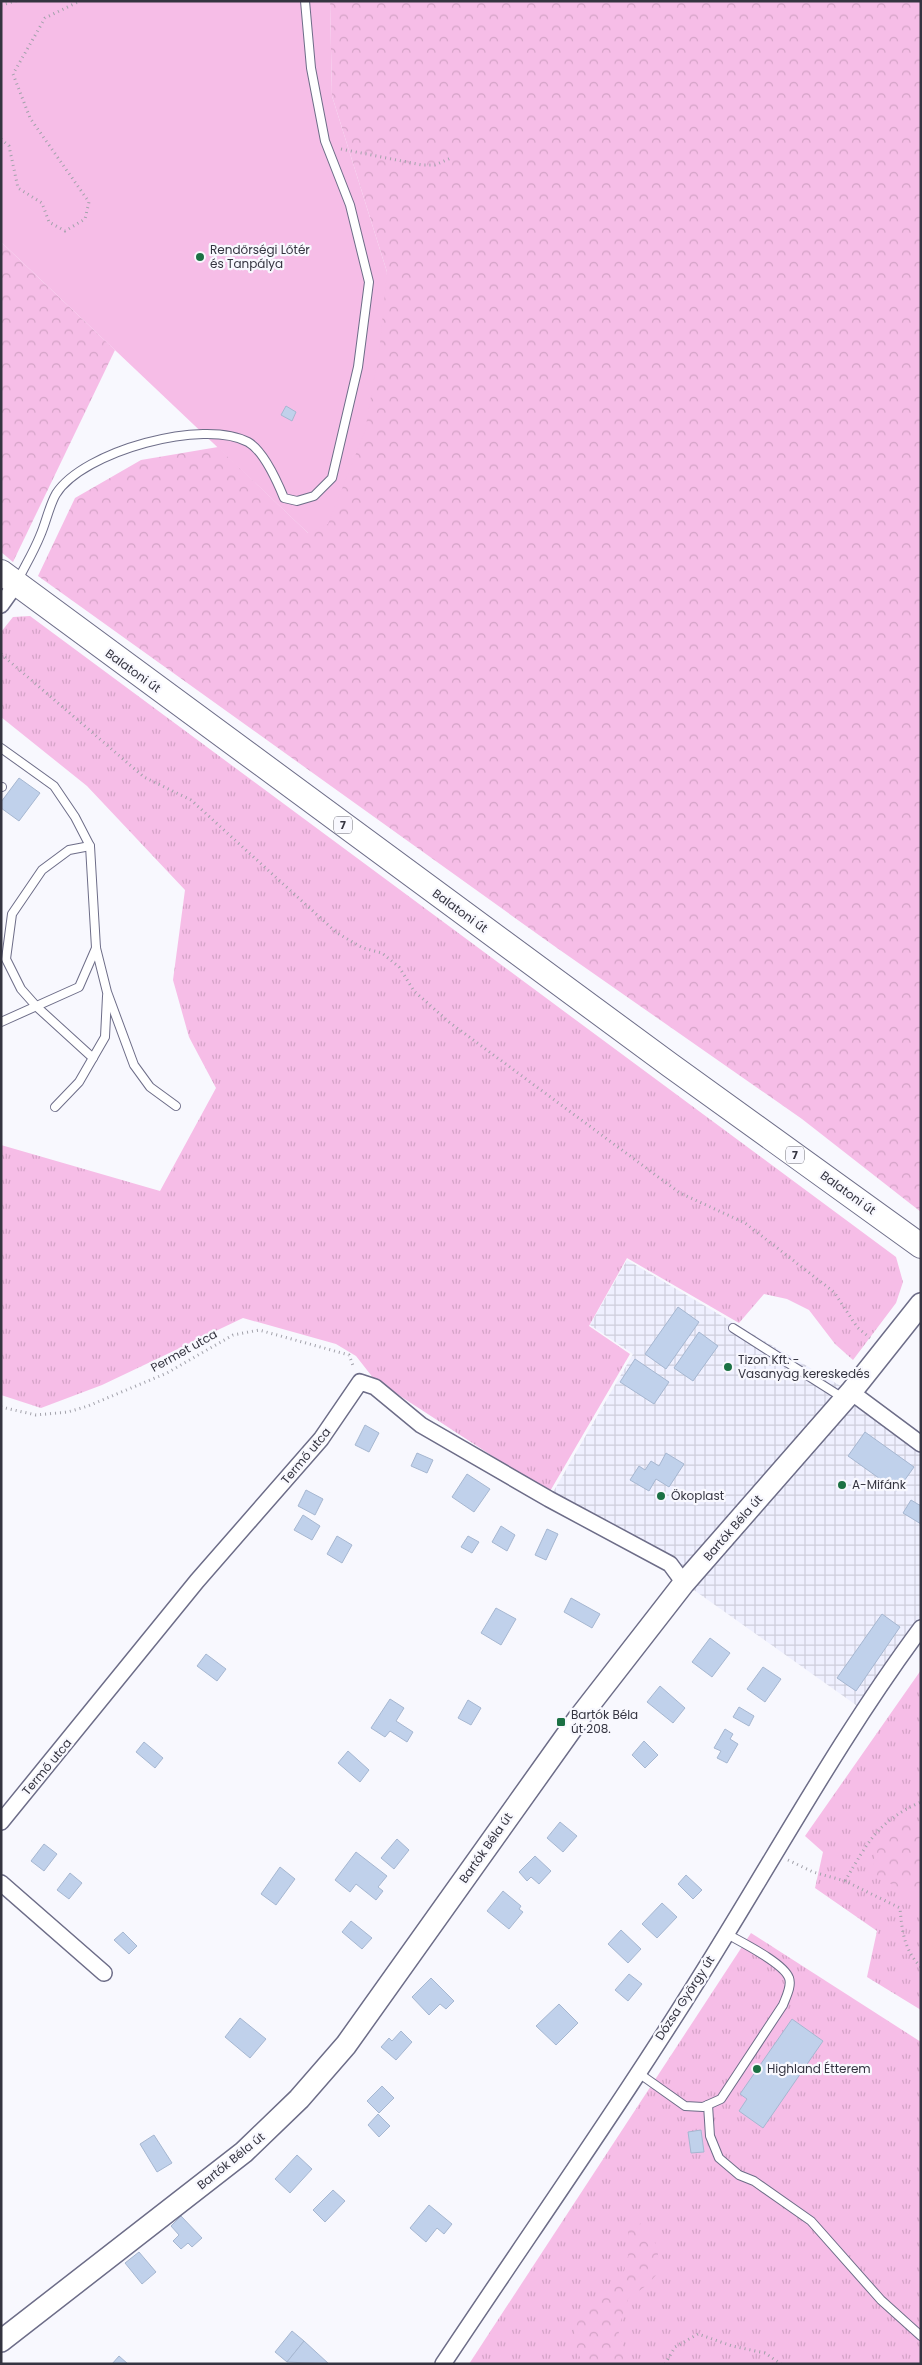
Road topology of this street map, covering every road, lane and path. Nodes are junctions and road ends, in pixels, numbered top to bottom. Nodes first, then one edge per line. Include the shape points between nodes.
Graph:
1 (16, 1) edge
2 (80, 1) edge
3 (304, 1) edge
4 (1, 6) edge
5 (1, 140) edge
6 (325, 141) junction
7 (451, 158) dead end
8 (9, 578) edge
9 (1, 605) edge
10 (1, 654) edge
11 (1, 748) edge
12 (90, 846) junction
13 (96, 948) junction
14 (107, 992) junction
15 (36, 1007) junction
16 (1, 1022) edge
17 (93, 1058) junction
18 (176, 1106) dead end
19 (55, 1107) dead end
20 (921, 1246) edge
21 (921, 1304) edge
22 (913, 1322) edge
23 (733, 1328) dead end
24 (884, 1350) junction
25 (360, 1382) junction
26 (848, 1395) junction
27 (1, 1407) edge
28 (921, 1444) edge
29 (684, 1583) junction
30 (921, 1628) edge
31 (921, 1802) edge
32 (1, 1822) edge
33 (774, 1853) junction
34 (845, 1881) junction
35 (1, 1883) edge
36 (727, 1934) junction
37 (921, 1967) edge
38 (104, 1973) dead end
39 (637, 2072) junction
40 (708, 2105) junction
41 (921, 2336) edge
42 (1, 2341) edge
43 (443, 2364) edge
44 (664, 2364) edge
45 (781, 2364) edge

1 - 4 path
2 - 5 path via 44,18 13,74 30,118 89,202 85,219 66,231 49,222 42,203 18,188 9,146
3 - 6 lane via 311,68
6 - 7 path via 341,149 422,165
6 - 8 lane via 350,205 369,282 358,367 332,478 314,496 297,502 284,498 272,468 249,442 218,432 147,441 77,473 57,493 39,539
8 - 9 street
8 - 20 main road, Balatoni út / 7
10 - 24 path via 144,776 191,800 337,933 363,948 382,952 399,967 414,991 449,1022 680,1193 745,1223 834,1292 857,1327
11 - 12 lane via 54,786
12 - 13 lane
12 - 15 lane via 69,850 42,870 12,914 6,959 21,989
13 - 14 lane
13 - 15 lane via 79,987
14 - 17 lane via 105,1037
14 - 18 lane via 134,1065 150,1087
15 - 16 lane
15 - 17 lane
17 - 19 lane via 79,1082
21 - 22 street, Bartók Béla út
22 - 24 street, Bartók Béla út
23 - 26 lane
24 - 26 street, Bartók Béla út
25 - 27 path, Permet utca via 349,1355 259,1330 233,1335 167,1373 68,1412 36,1415
25 - 29 street via 374,1387 422,1425 670,1564
25 - 32 street, Termő utca via 321,1439 197,1581
26 - 28 street
26 - 29 street, Bartók Béla út
29 - 42 street, Bartók Béla út via 579,1718 346,2045 299,2099 244,2152
30 - 33 street, Dózsa György út via 863,1710
31 - 34 path via 889,1819 873,1834
33 - 34 path via 812,1872
33 - 36 street, Dózsa György út
34 - 37 path via 900,1908 902,1934 910,1957
35 - 38 street
36 - 39 street, Dózsa György út
36 - 40 lane via 783,1969 789,1978 789,1990 784,2005 721,2099
39 - 40 lane via 684,2106
39 - 43 street, Dózsa György út
40 - 41 lane via 710,2136 719,2158 739,2175 754,2181 811,2221 881,2300
44 - 45 path via 675,2347 698,2334 765,2353

